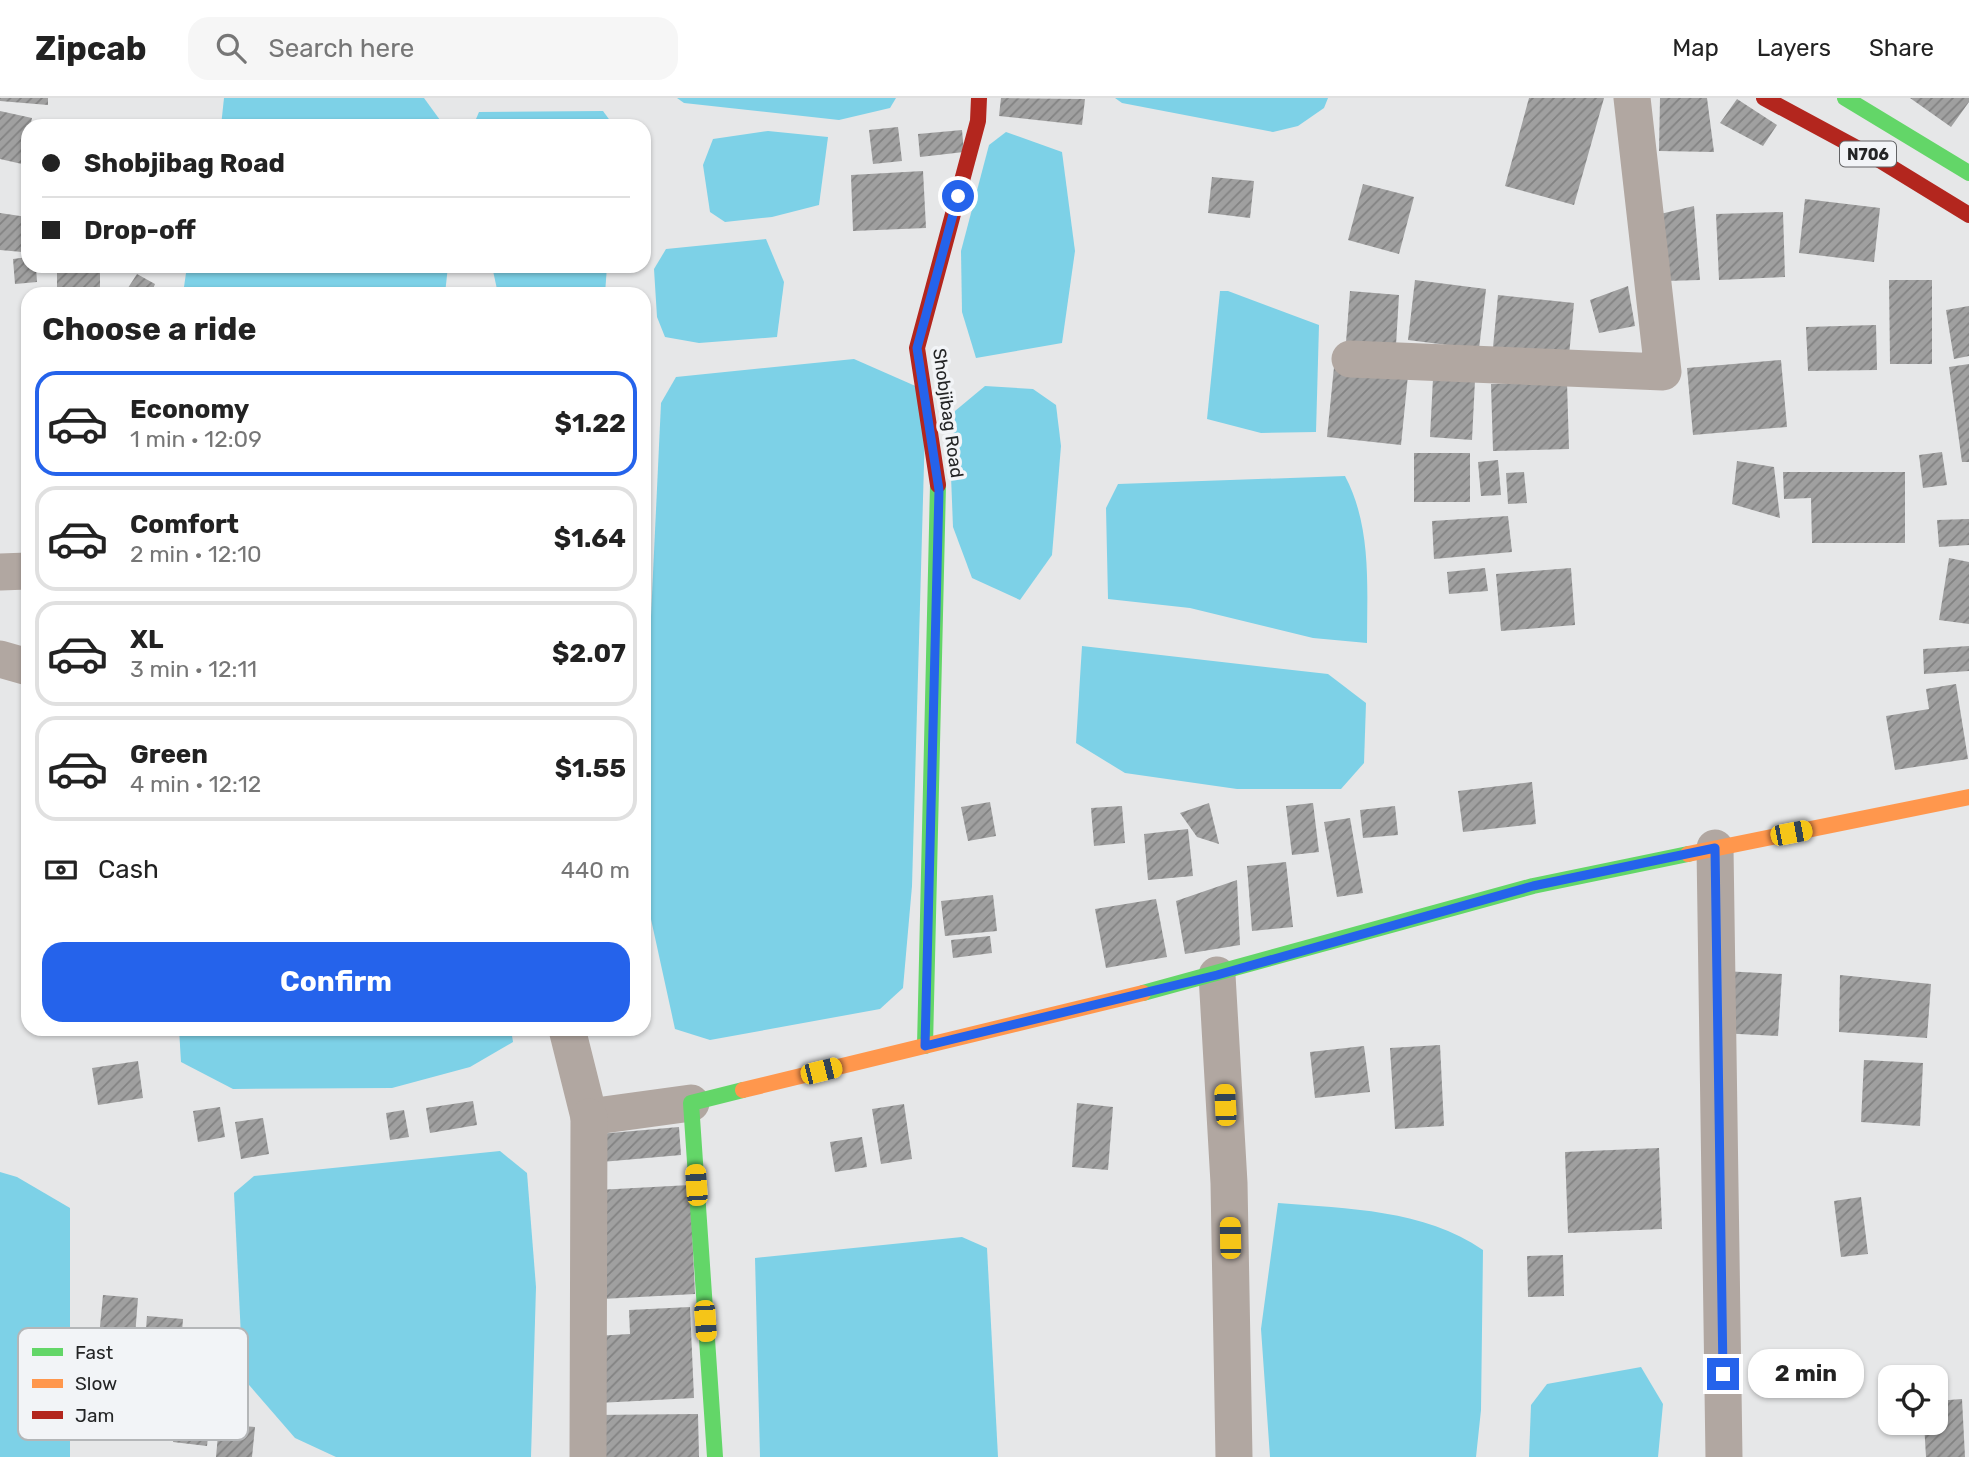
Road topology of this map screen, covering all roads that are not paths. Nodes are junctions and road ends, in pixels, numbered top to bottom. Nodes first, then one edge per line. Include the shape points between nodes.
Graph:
1 (979, 98) edge
2 (1632, 98) edge
3 (1764, 98) edge
4 (1845, 98) edge
5 (1969, 173) edge
6 (1969, 215) edge
7 (1350, 359) dead end
8 (0, 659) edge
9 (21, 665) edge
10 (1969, 797) edge
11 (1715, 848) junction
12 (1217, 975) junction
13 (569, 1036) edge
14 (925, 1046) junction
15 (691, 1103) junction
16 (589, 1117) junction
17 (588, 1457) edge
18 (715, 1457) edge
19 (1234, 1457) edge
20 (1724, 1457) edge

1 - 14 main road, Shobjibag Road via 978,121 917,348 939,490
2 - 7 street via 1663,372
3 - 6 main road, N706
4 - 5 main road, N706
8 - 9 street
10 - 11 main road
11 - 12 main road via 1533,886
11 - 20 street
12 - 14 main road
12 - 19 street via 1229,1183
13 - 16 street
14 - 15 main road
15 - 16 street
15 - 18 main road
16 - 17 street

